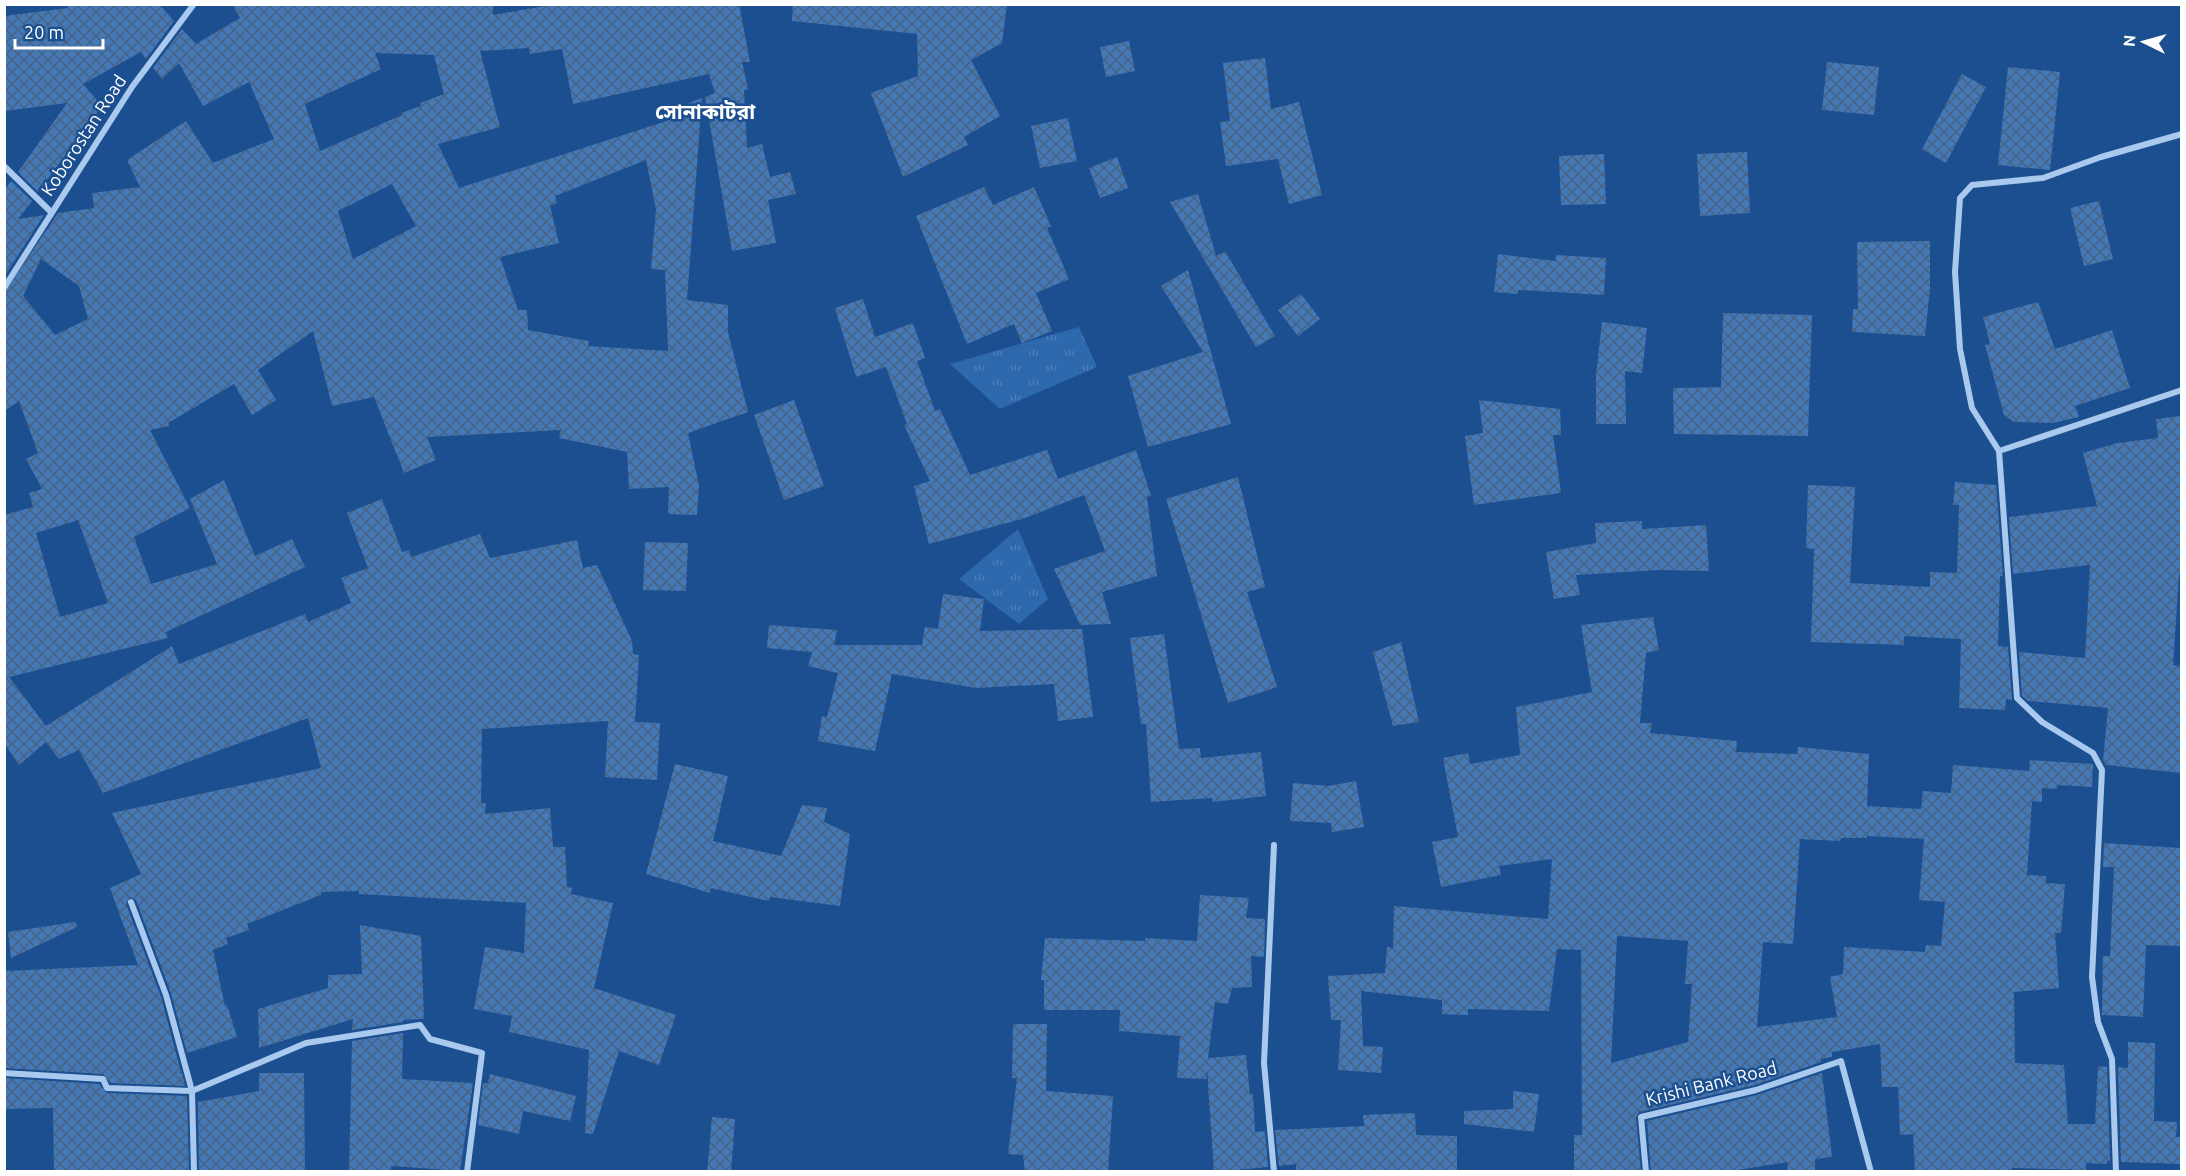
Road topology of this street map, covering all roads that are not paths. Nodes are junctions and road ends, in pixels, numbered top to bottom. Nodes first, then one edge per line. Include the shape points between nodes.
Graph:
1 (194, 4) edge
2 (2181, 134) edge
3 (4, 166) edge
4 (51, 212) junction
5 (4, 288) edge
6 (2181, 390) edge
7 (1999, 451) junction
8 (1274, 845) dead end
9 (131, 902) dead end
10 (4, 1073) edge
11 (192, 1091) junction
12 (194, 1172) edge
13 (467, 1172) edge
14 (1274, 1172) edge
15 (1646, 1172) edge
16 (1871, 1172) edge
17 (2116, 1172) edge

1 - 4 street, Koborostan Road via 132,87
2 - 7 street via 2043,178 1972,185 1960,198 1955,272 1960,349 1972,408
3 - 4 street
4 - 5 street, Koborostan Road
6 - 7 street
7 - 17 street via 2017,698 2042,722 2093,753 2102,770 2092,977 2098,1022 2112,1059
8 - 14 street via 1264,1063
9 - 11 street via 166,995
10 - 11 street via 103,1079 107,1088
11 - 12 street
11 - 13 street via 306,1043 420,1025 430,1038 482,1053
15 - 16 street, Krishi Bank Road via 1641,1116 1756,1090 1841,1061

